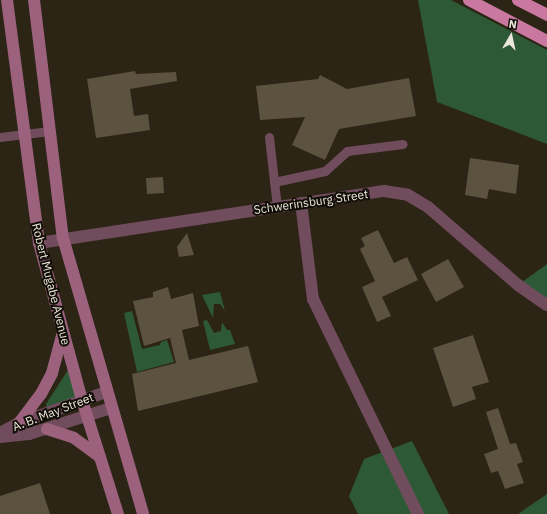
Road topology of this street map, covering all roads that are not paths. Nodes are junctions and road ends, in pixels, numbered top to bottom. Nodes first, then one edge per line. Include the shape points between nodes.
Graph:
1 (7, 0) edge
2 (34, 0) edge
3 (469, 0) edge
4 (518, 0) edge
5 (547, 15) edge
6 (547, 41) edge
7 (50, 131) junction
8 (22, 136) junction
9 (0, 137) edge
10 (270, 137) dead end
11 (403, 144) dead end
12 (274, 182) junction
13 (300, 203) junction
14 (276, 207) junction
15 (63, 238) junction
16 (38, 243) junction
17 (547, 305) edge
18 (62, 329) junction
19 (106, 392) junction
20 (82, 400) junction
21 (111, 408) junction
22 (87, 416) junction
23 (19, 423) junction
24 (47, 429) junction
25 (0, 433) edge
26 (0, 437) edge
27 (101, 458) junction
28 (118, 514) edge
29 (143, 514) edge
30 (418, 514) edge

1 - 8 main road, Robert Mugabe Avenue
2 - 7 main road, Robert Mugabe Avenue
3 - 6 highway
4 - 5 highway
7 - 8 lane
7 - 15 main road, Robert Mugabe Avenue
8 - 9 lane
8 - 16 main road, Robert Mugabe Avenue
10 - 12 lane
11 - 12 lane via 348,151 325,171
12 - 14 lane
13 - 14 street, Schwerinsburg Street
13 - 17 street, Schwerinsburg Street via 384,190 408,195 428,207 512,280
13 - 30 street via 313,299
14 - 15 street, Schwerinsburg Street
15 - 16 street, Schwerinsburg Street
15 - 19 main road, Robert Mugabe Avenue
16 - 18 main road, Robert Mugabe Avenue
18 - 20 main road, Robert Mugabe Avenue
18 - 23 main road via 59,354 52,373 41,394
19 - 20 street, A. B. May Street
19 - 21 main road, Robert Mugabe Avenue
20 - 22 main road, Robert Mugabe Avenue
20 - 23 street, A. B. May Street
21 - 22 street, A. B. May Street
21 - 29 main road, Robert Mugabe Avenue
22 - 24 street, A. B. May Street
22 - 27 main road, Robert Mugabe Avenue
23 - 25 street, A. B. May Street
24 - 26 street, A. B. May Street
24 - 27 main road via 74,438
27 - 28 main road, Robert Mugabe Avenue

